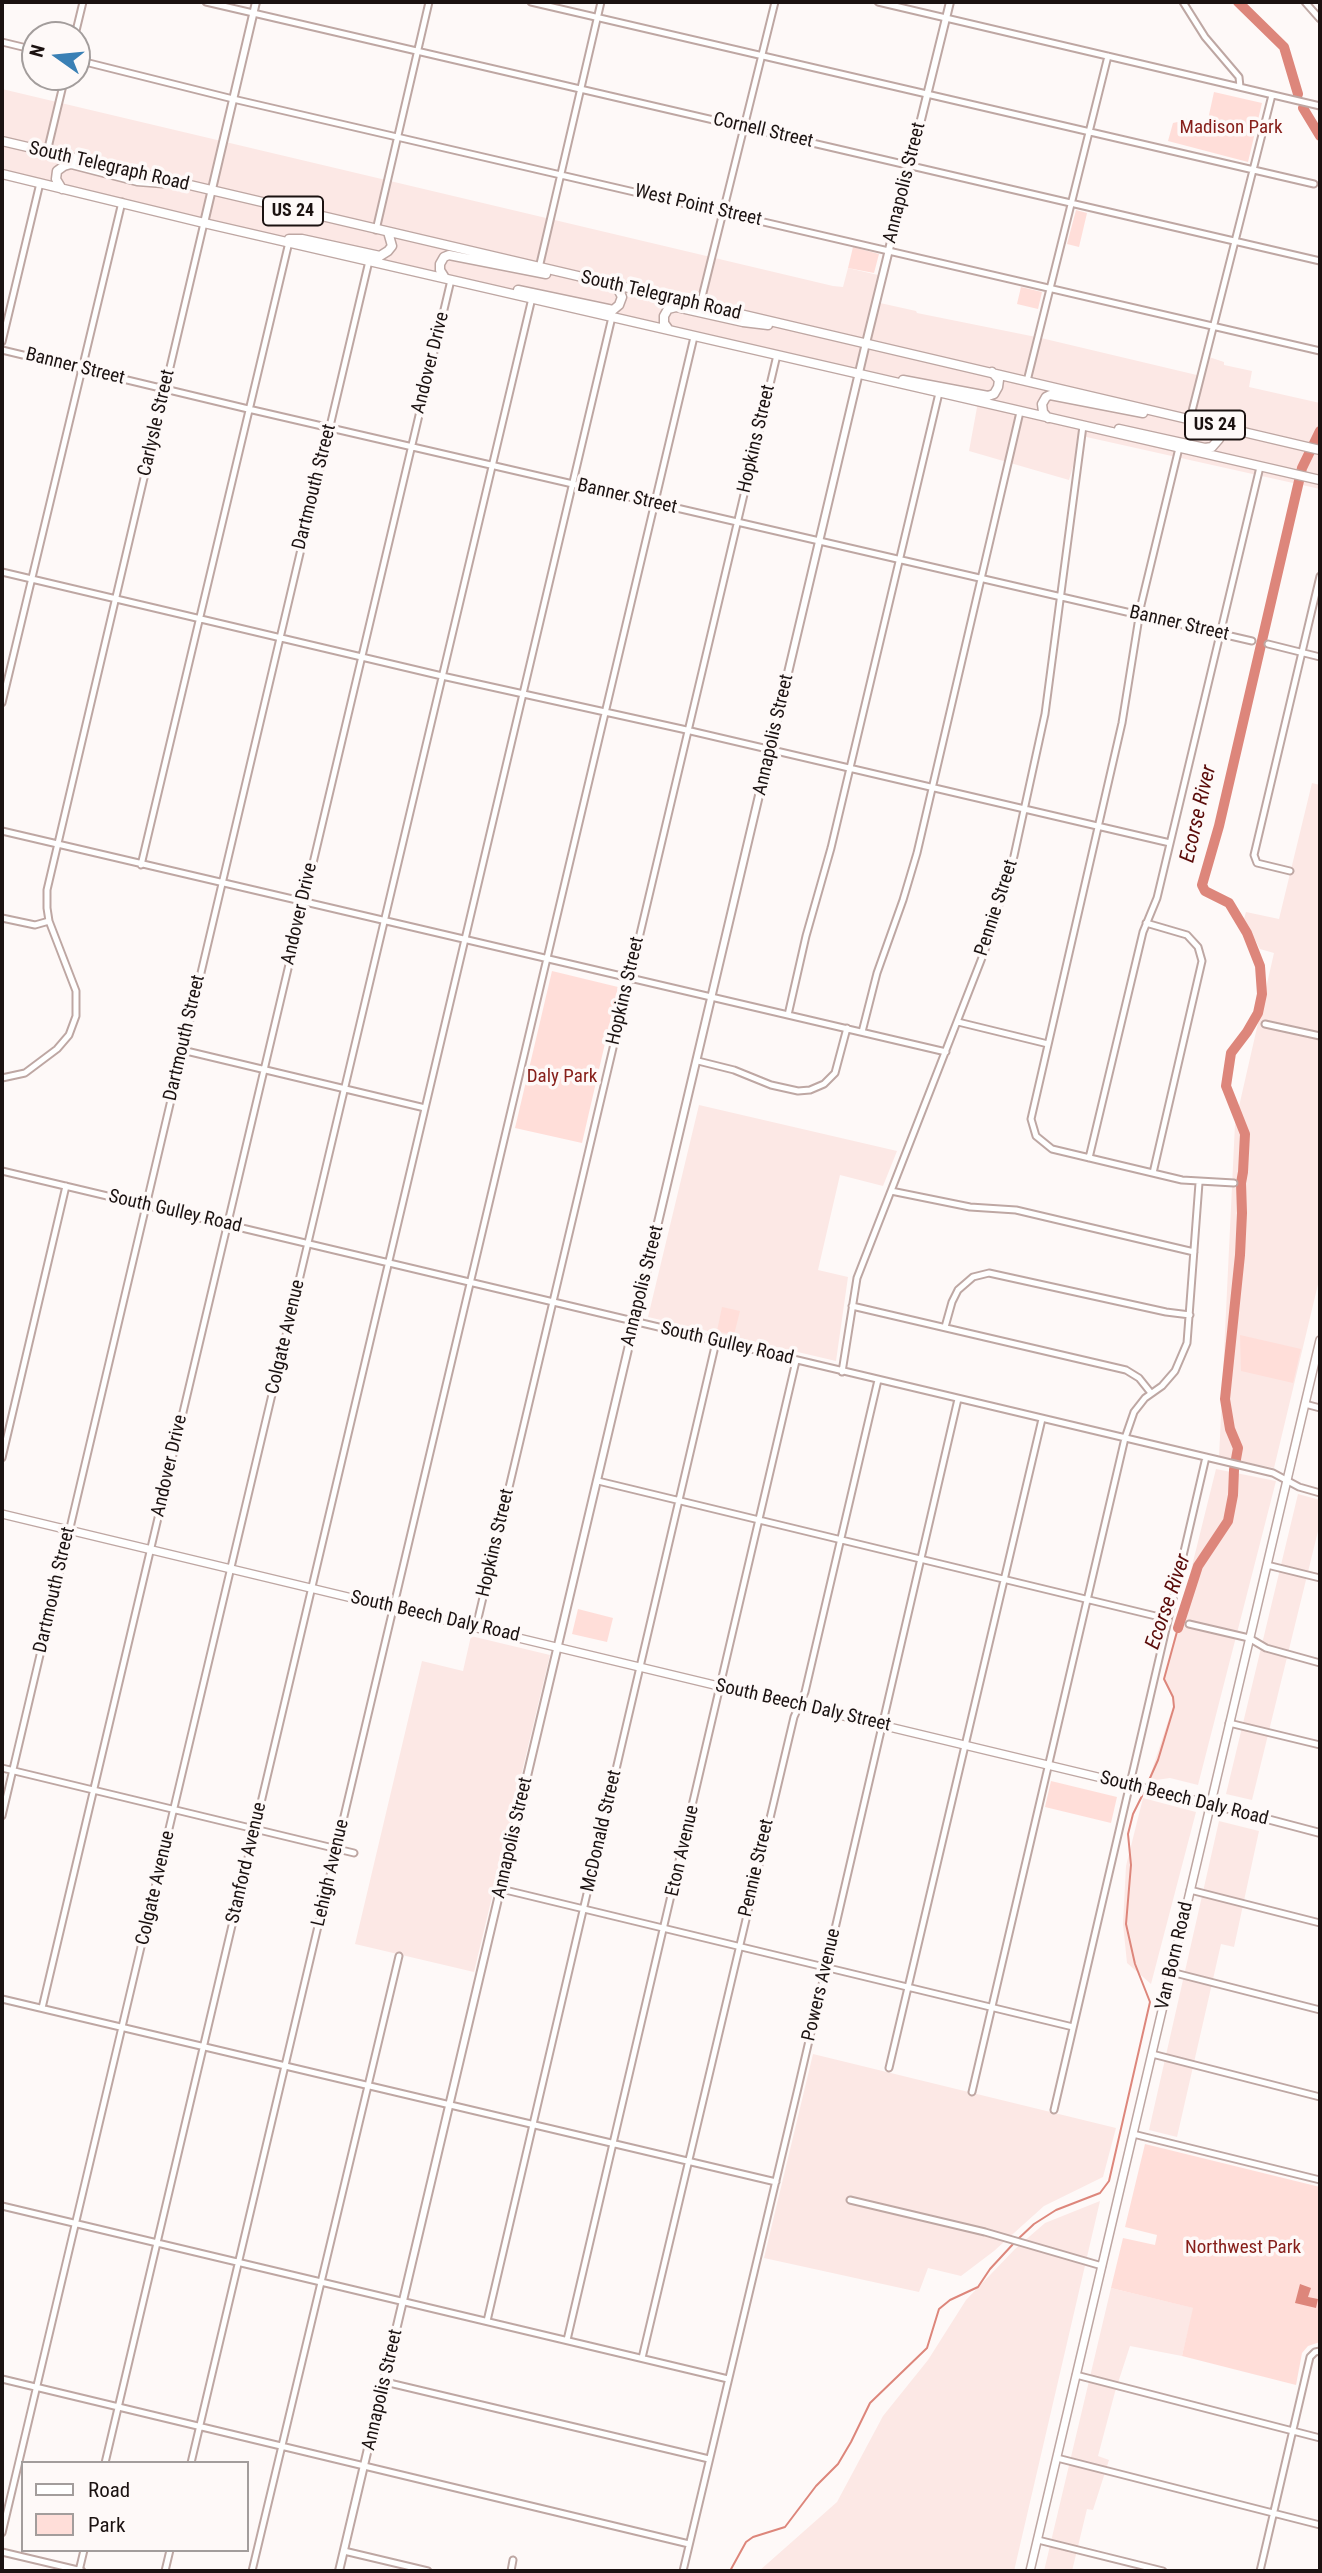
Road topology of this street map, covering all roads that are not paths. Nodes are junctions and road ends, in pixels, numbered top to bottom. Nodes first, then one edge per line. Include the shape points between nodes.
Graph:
1 (82, 2) edge
2 (206, 2) edge
3 (256, 2) edge
4 (429, 2) edge
5 (531, 2) edge
6 (601, 2) edge
7 (775, 2) edge
8 (878, 2) edge
9 (950, 2) edge
10 (1183, 2) edge
11 (1305, 2) edge
12 (253, 13) junction
13 (598, 16) junction
14 (946, 17) junction
15 (1320, 19) edge
16 (78, 21) edge
17 (2, 42) edge
18 (21, 47) edge
19 (418, 52) junction
20 (762, 56) junction
21 (1108, 56) junction
22 (91, 64) edge
23 (1240, 87) junction
24 (581, 89) junction
25 (62, 91) edge
26 (928, 93) junction
27 (1272, 95) junction
28 (233, 99) junction
29 (1318, 105) edge
30 (745, 126) junction
31 (1089, 130) junction
32 (397, 136) junction
33 (2, 141) edge
34 (47, 152) junction
35 (910, 164) junction
36 (1253, 170) junction
37 (2, 174) edge
38 (561, 174) junction
39 (172, 182) junction
40 (40, 183) junction
41 (1314, 184) dead end
42 (62, 188) junction
43 (211, 192) junction
44 (122, 202) junction
45 (1072, 203) junction
46 (723, 212) junction
47 (204, 223) junction
48 (376, 230) junction
49 (388, 232) junction
50 (278, 240) junction
51 (1235, 240) junction
52 (289, 242) junction
53 (889, 250) junction
54 (369, 261) junction
55 (1320, 261) edge
56 (539, 268) junction
57 (566, 274) junction
58 (448, 279) junction
59 (616, 285) junction
60 (1051, 288) junction
61 (498, 290) junction
62 (532, 298) junction
63 (700, 305) junction
64 (611, 317) junction
65 (789, 326) junction
66 (1214, 326) junction
67 (669, 330) junction
68 (694, 337) junction
69 (2, 342) edge
70 (866, 343) junction
71 (2, 350) edge
72 (1320, 351) edge
73 (777, 355) junction
74 (81, 369) junction
75 (992, 373) junction
76 (859, 374) junction
77 (881, 379) junction
78 (1027, 381) junction
79 (165, 390) junction
80 (939, 393) junction
81 (250, 409) junction
82 (1020, 412) junction
83 (1157, 412) junction
84 (1048, 418) junction
85 (1190, 419) junction
86 (1213, 425) junction
87 (1083, 426) junction
88 (329, 428) junction
89 (1095, 429) junction
90 (411, 446) junction
91 (1179, 448) junction
92 (1318, 449) edge
93 (492, 466) junction
94 (1260, 467) junction
95 (1320, 480) edge
96 (572, 484) junction
97 (655, 503) junction
98 (738, 522) junction
99 (820, 541) junction
100 (899, 559) junction
101 (2, 572) edge
102 (1320, 576) edge
103 (31, 579) junction
104 (981, 579) junction
105 (1061, 597) junction
106 (116, 599) junction
107 (1139, 615) junction
108 (199, 618) junction
109 (1219, 633) junction
110 (279, 638) junction
111 (1252, 641) dead end
112 (1268, 645) dead end
113 (1302, 652) junction
114 (361, 657) junction
115 (1320, 657) edge
116 (442, 677) junction
117 (523, 695) junction
118 (2, 703) edge
119 (606, 713) junction
120 (689, 731) junction
121 (771, 750) junction
122 (850, 769) junction
123 (932, 788) junction
124 (1025, 810) junction
125 (1098, 827) junction
126 (2, 831) edge
127 (1170, 843) junction
128 (58, 844) junction
129 (141, 864) junction
130 (1290, 871) dead end
131 (222, 883) junction
132 (303, 902) junction
133 (2, 918) edge
134 (384, 920) junction
135 (50, 921) junction
136 (1146, 923) junction
137 (466, 939) junction
138 (547, 959) junction
139 (629, 978) junction
140 (713, 997) junction
141 (788, 1015) junction
142 (958, 1022) junction
143 (1265, 1024) dead end
144 (846, 1028) junction
145 (862, 1032) junction
146 (1320, 1036) edge
147 (1048, 1044) junction
148 (182, 1050) junction
149 (946, 1052) junction
150 (698, 1061) junction
151 (264, 1070) junction
152 (2, 1078) edge
153 (344, 1089) junction
154 (425, 1108) junction
155 (1089, 1158) junction
156 (2, 1171) edge
157 (1153, 1173) junction
158 (1199, 1183) junction
159 (1234, 1183) dead end
160 (66, 1186) junction
161 (891, 1191) junction
162 (145, 1205) junction
163 (227, 1225) junction
164 (307, 1244) junction
165 (1194, 1252) junction
166 (389, 1263) junction
167 (470, 1283) junction
168 (552, 1302) junction
169 (852, 1306) junction
170 (1190, 1315) junction
171 (635, 1322) junction
172 (946, 1327) junction
173 (1320, 1340) edge
174 (716, 1342) junction
175 (796, 1361) junction
176 (842, 1372) junction
177 (878, 1380) junction
178 (1151, 1393) junction
179 (958, 1399) junction
180 (1305, 1404) junction
181 (1320, 1408) edge
182 (1042, 1419) junction
183 (1125, 1438) junction
184 (1206, 1457) junction
185 (2, 1458) edge
186 (1287, 1480) junction
187 (598, 1481) junction
188 (1320, 1493) edge
189 (679, 1502) junction
190 (2, 1514) edge
191 (760, 1521) junction
192 (69, 1530) junction
193 (841, 1540) junction
194 (151, 1549) junction
195 (922, 1560) junction
196 (1267, 1565) junction
197 (232, 1569) junction
198 (1320, 1578) edge
199 (1004, 1580) junction
200 (313, 1588) junction
201 (1086, 1599) junction
202 (394, 1608) junction
203 (1168, 1619) junction
204 (1189, 1624) dead end
205 (476, 1627) junction
206 (1249, 1638) junction
207 (558, 1647) junction
208 (1320, 1663) edge
209 (641, 1667) junction
210 (721, 1686) junction
211 (800, 1704) junction
212 (1230, 1723) junction
213 (882, 1724) junction
214 (964, 1745) junction
215 (1320, 1745) edge
216 (1047, 1765) junction
217 (2, 1768) edge
218 (13, 1771) junction
219 (1129, 1785) junction
220 (93, 1790) junction
221 (1210, 1804) junction
222 (174, 1810) junction
223 (2, 1816) edge
224 (255, 1829) junction
225 (1320, 1833) edge
226 (337, 1849) junction
227 (354, 1853) dead end
228 (501, 1889) junction
229 (1190, 1890) junction
230 (584, 1909) junction
231 (1320, 1923) edge
232 (665, 1927) junction
233 (739, 1946) junction
234 (399, 1956) dead end
235 (826, 1967) junction
236 (1171, 1972) junction
237 (909, 1987) junction
238 (2, 1999) edge
239 (991, 2007) junction
240 (42, 2008) junction
241 (1320, 2010) edge
242 (122, 2027) junction
243 (1073, 2027) junction
244 (204, 2046) junction
245 (1152, 2054) junction
246 (286, 2066) junction
247 (889, 2068) dead end
248 (368, 2085) junction
249 (972, 2092) dead end
250 (1320, 2097) edge
251 (450, 2105) junction
252 (1054, 2110) dead end
253 (533, 2125) junction
254 (1133, 2134) junction
255 (614, 2144) junction
256 (688, 2161) junction
257 (1320, 2180) edge
258 (776, 2182) junction
259 (850, 2200) dead end
260 (2, 2206) edge
261 (75, 2224) junction
262 (157, 2243) junction
263 (239, 2263) junction
264 (1102, 2266) junction
265 (321, 2282) junction
266 (404, 2302) junction
267 (487, 2321) junction
268 (567, 2340) junction
269 (1317, 2351) edge
270 (642, 2358) junction
271 (1076, 2375) junction
272 (2, 2379) edge
273 (728, 2379) junction
274 (385, 2382) junction
275 (36, 2387) junction
276 (118, 2407) junction
277 (200, 2426) junction
278 (1293, 2431) junction
279 (1320, 2438) edge
280 (282, 2447) junction
281 (1057, 2458) junction
282 (709, 2459) junction
283 (105, 2461) edge
284 (191, 2461) edge
285 (365, 2467) junction
286 (1274, 2513) junction
287 (1320, 2525) edge
288 (2, 2532) edge
289 (1038, 2540) junction
290 (689, 2544) junction
291 (344, 2551) junction
292 (2, 2552) edge
293 (84, 2552) edge
294 (170, 2552) edge
295 (513, 2560) dead end
296 (80, 2571) edge
297 (165, 2571) edge
298 (252, 2571) edge
299 (339, 2571) edge
300 (428, 2571) edge
301 (511, 2571) edge
302 (683, 2571) edge
303 (1030, 2571) edge
304 (1163, 2571) edge
305 (1260, 2571) edge

1 - 16 street
2 - 12 street, Cornell Street
3 - 12 street, Carlysle Street
4 - 19 street
5 - 13 street
6 - 13 street
7 - 20 street
8 - 14 street
9 - 14 street, Annapolis Street
10 - 23 street via 1239,78
11 - 15 street
12 - 19 street, Cornell Street
12 - 28 street, Carlysle Street
13 - 20 street
13 - 24 street
14 - 21 street
14 - 26 street, Annapolis Street
17 - 18 street
19 - 24 street, Cornell Street
19 - 32 street
20 - 26 street
20 - 30 street
21 - 23 street
21 - 31 street
22 - 28 street, West Point Street
23 - 27 street
24 - 30 street, Cornell Street
24 - 38 street
25 - 34 street
26 - 31 street
26 - 35 street, Annapolis Street
27 - 29 street
27 - 36 street
28 - 32 street, West Point Street
28 - 43 street, Carlysle Street
30 - 35 street, Cornell Street
30 - 46 street
31 - 36 street
31 - 45 street
32 - 38 street, West Point Street
32 - 48 street
33 - 34 main road, South Telegraph Road / US 24
34 - 39 main road, South Telegraph Road / US 24
35 - 45 street, Cornell Street
35 - 53 street, Annapolis Street
36 - 41 street
36 - 51 street
37 - 40 main road, South Telegraph Road / US 24
38 - 46 street, West Point Street
38 - 56 street
39 - 42 main road via 137,181 71,164 60,167 56,175
39 - 43 main road, South Telegraph Road / US 24
40 - 42 main road, South Telegraph Road / US 24
40 - 69 street
42 - 44 main road, South Telegraph Road / US 24
43 - 47 street, Carlysle Street
43 - 48 main road, South Telegraph Road / US 24
44 - 47 main road, South Telegraph Road / US 24
44 - 74 street
45 - 51 street, Cornell Street
45 - 60 street
46 - 53 street, West Point Street
46 - 63 street
47 - 50 main road, South Telegraph Road / US 24
47 - 79 street, Carlysle Street
48 - 49 main road, South Telegraph Road / US 24
49 - 50 main road via 392,246 380,256 302,239
49 - 56 main road, South Telegraph Road / US 24
50 - 52 main road, South Telegraph Road / US 24
51 - 55 street, Cornell Street
51 - 66 street
52 - 54 main road, South Telegraph Road / US 24
52 - 81 street
53 - 60 street, West Point Street
53 - 70 street, Annapolis Street
54 - 58 main road, South Telegraph Road / US 24
54 - 88 street, Dartmouth Street
56 - 57 main road, South Telegraph Road / US 24
57 - 58 main road via 521,271 449,255 440,264
57 - 59 main road, South Telegraph Road / US 24
58 - 61 main road, South Telegraph Road / US 24
58 - 90 street, Andover Drive
59 - 61 main road via 622,297 613,310 533,292
59 - 63 main road, South Telegraph Road / US 24
60 - 66 street, West Point Street
60 - 78 street
61 - 62 main road, South Telegraph Road / US 24
62 - 64 main road, South Telegraph Road / US 24
62 - 93 street, Colgate Avenue
63 - 65 main road, South Telegraph Road / US 24
64 - 67 main road, South Telegraph Road / US 24
64 - 96 street, Stanford Avenue
65 - 67 main road via 757,325 676,307 665,313
65 - 70 main road, South Telegraph Road / US 24
66 - 72 street, West Point Street
66 - 85 street
67 - 68 main road, South Telegraph Road / US 24
68 - 73 main road, South Telegraph Road / US 24
68 - 97 street, Lehigh Avenue
70 - 75 main road, South Telegraph Road / US 24
70 - 76 street, Annapolis Street
71 - 74 street, Banner Street
73 - 76 main road, South Telegraph Road / US 24
73 - 98 street, Hopkins Street
74 - 79 street, Banner Street
74 - 103 street
75 - 77 main road via 999,383 988,396 914,380
75 - 78 main road, South Telegraph Road / US 24
76 - 77 main road, South Telegraph Road / US 24
76 - 99 street, Annapolis Street
77 - 80 main road, South Telegraph Road / US 24
78 - 83 main road, South Telegraph Road / US 24
79 - 81 street, Banner Street
79 - 106 street, Carlysle Street
80 - 82 main road, South Telegraph Road / US 24
80 - 100 street
81 - 88 street, Banner Street
81 - 108 street
82 - 84 main road, South Telegraph Road / US 24
82 - 104 street
83 - 84 main road via 1125,411 1055,395 1043,401
83 - 85 main road, South Telegraph Road / US 24
84 - 87 main road, South Telegraph Road / US 24
85 - 86 main road, South Telegraph Road / US 24
86 - 89 main road via 1219,439 1212,447
86 - 92 main road, South Telegraph Road / US 24
87 - 89 main road, South Telegraph Road / US 24
87 - 105 street, Pennie Street
88 - 90 street, Banner Street
88 - 110 street, Dartmouth Street
89 - 91 main road, South Telegraph Road / US 24
90 - 93 street, Banner Street
90 - 114 street, Andover Drive
91 - 94 main road, South Telegraph Road / US 24
91 - 107 street
93 - 96 street, Banner Street
93 - 116 street, Colgate Avenue
94 - 95 main road, South Telegraph Road / US 24
94 - 109 street
96 - 97 street, Banner Street
96 - 117 street, Stanford Avenue
97 - 98 street, Banner Street
97 - 119 street, Lehigh Avenue
98 - 99 street, Banner Street
98 - 120 street, Hopkins Street
99 - 100 street, Banner Street
99 - 121 street, Annapolis Street
100 - 104 street, Banner Street
100 - 122 street
101 - 103 street
102 - 113 street
103 - 106 street
103 - 118 street
104 - 105 street, Banner Street
104 - 123 street
105 - 107 street, Banner Street
105 - 124 street, Pennie Street via 1045,714
106 - 108 street
106 - 128 street, Carlysle Street
107 - 109 street, Banner Street
107 - 125 street via 1122,723
108 - 110 street
108 - 129 street
109 - 111 street, Banner Street
109 - 127 street
110 - 114 street
110 - 131 street, Dartmouth Street
112 - 113 street
113 - 115 street
113 - 130 street via 1254,860
114 - 116 street
114 - 132 street, Andover Drive
116 - 117 street
116 - 134 street, Colgate Avenue
117 - 119 street
117 - 137 street, Stanford Avenue
119 - 120 street
119 - 138 street, Lehigh Avenue
120 - 121 street
120 - 139 street, Hopkins Street
121 - 122 street
121 - 140 street, Annapolis Street
122 - 123 street
122 - 141 street
123 - 124 street
123 - 145 street
124 - 125 street
124 - 142 street, Pennie Street via 1005,888
125 - 127 street
125 - 147 street
126 - 128 street
127 - 136 street
128 - 129 street
128 - 135 street, Carlysle Street via 47,890
129 - 131 street
131 - 132 street
131 - 148 street, Dartmouth Street
132 - 134 street
132 - 151 street, Andover Drive
133 - 135 street via 35,925
134 - 137 street
134 - 153 street, Colgate Avenue
135 - 152 street, Carlysle Street via 76,991 74,1024 48,1056 25,1073
136 - 155 street
136 - 157 street via 1187,935 1198,947 1202,961
137 - 138 street
137 - 154 street, Stanford Avenue
138 - 139 street
138 - 167 street, Lehigh Avenue
139 - 140 street
139 - 168 street, Hopkins Street
140 - 141 street
140 - 150 street, Annapolis Street
141 - 144 street
142 - 147 street
142 - 149 street, Pennie Street
143 - 146 street
144 - 145 street
144 - 150 street via 835,1073 810,1090 771,1085
145 - 149 street
147 - 155 street via 1032,1111 1034,1132 1048,1147
148 - 151 street
148 - 162 street, Dartmouth Street
149 - 161 street, Pennie Street
150 - 171 street, Annapolis Street
151 - 153 street
151 - 163 street, Andover Drive
153 - 154 street
153 - 164 street, Colgate Avenue
154 - 166 street, Stanford Avenue
155 - 157 street
156 - 160 street, South Gulley Road
157 - 158 street
158 - 159 street
158 - 165 street
160 - 162 street, South Gulley Road
160 - 185 street
161 - 165 street via 970,1207 1016,1210
161 - 169 street, Pennie Street via 857,1278
162 - 163 street, South Gulley Road
162 - 192 street, Dartmouth Street
163 - 164 street, South Gulley Road
163 - 194 street, Andover Drive
164 - 166 street, South Gulley Road
164 - 197 street, Colgate Avenue
165 - 170 street
166 - 167 street, South Gulley Road
166 - 200 street, Stanford Avenue
167 - 168 street, South Gulley Road
167 - 202 street, Lehigh Avenue
168 - 171 street, South Gulley Road
168 - 205 street, Hopkins Street
169 - 172 street
169 - 176 street, Pennie Street
170 - 172 street via 993,1273 962,1285
170 - 178 street via 1181,1362
171 - 174 street, South Gulley Road
171 - 187 street, Annapolis Street
172 - 178 street via 1125,1370
173 - 180 main road, Van Born Road
174 - 175 street, South Gulley Road
174 - 189 street, McDonald Street
175 - 176 street, South Gulley Road
175 - 191 street, Eton Avenue
176 - 177 street, South Gulley Road
177 - 179 street, South Gulley Road
177 - 193 street, Pennie Street
178 - 183 street via 1134,1412
179 - 182 street, South Gulley Road
179 - 195 street, Powers Avenue
180 - 181 street
180 - 186 main road, Van Born Road
182 - 183 street, South Gulley Road
182 - 199 street
183 - 184 street, South Gulley Road
183 - 201 street
184 - 186 street, South Gulley Road
184 - 203 street
186 - 188 street, South Gulley Road
186 - 196 main road, Van Born Road
187 - 189 street
187 - 207 street, Annapolis Street
189 - 191 street
189 - 209 street, McDonald Street
190 - 192 main road
191 - 193 street
191 - 210 street, Eton Avenue
192 - 194 main road
192 - 218 street, Dartmouth Street
193 - 195 street
193 - 211 street, Pennie Street
194 - 197 main road
194 - 220 street, Andover Drive
195 - 199 street
195 - 213 street, Powers Avenue
196 - 198 street
196 - 206 main road, Van Born Road
197 - 200 main road, South Beech Daly Road
197 - 222 street, Colgate Avenue
199 - 201 street
199 - 214 street
200 - 202 main road, South Beech Daly Road
200 - 224 street, Stanford Avenue
201 - 203 street
201 - 216 street
202 - 205 main road, South Beech Daly Road
202 - 226 street, Lehigh Avenue
203 - 219 street
204 - 206 street
205 - 207 main road, South Beech Daly Road
206 - 208 street via 1266,1648
206 - 212 main road, Van Born Road
207 - 209 main road, South Beech Daly Street
207 - 228 street, Annapolis Street
209 - 210 main road, South Beech Daly Street
209 - 230 street, McDonald Street
210 - 211 main road, South Beech Daly Street
210 - 232 street, Eton Avenue
211 - 213 main road, South Beech Daly Street
211 - 233 street, Pennie Street
212 - 215 street
212 - 221 main road, Van Born Road
213 - 214 main road, South Beech Daly Street
213 - 235 street, Powers Avenue
214 - 216 main road, South Beech Daly Street
214 - 237 street
216 - 219 main road, South Beech Daly Road
216 - 239 street
217 - 218 street
218 - 220 street
218 - 223 street, Dartmouth Street
219 - 221 main road, South Beech Daly Road
219 - 243 street
220 - 222 street
220 - 240 street, Andover Drive
221 - 225 street, South Beech Daly Road
221 - 229 main road, Van Born Road
222 - 224 street
222 - 242 street, Colgate Avenue
224 - 226 street
224 - 244 street, Stanford Avenue
226 - 227 street
226 - 246 street, Lehigh Avenue
228 - 230 street
228 - 251 street, Annapolis Street
229 - 231 street
229 - 236 main road, Van Born Road
230 - 232 street
230 - 253 street, McDonald Street
232 - 233 street
232 - 255 street, Eton Avenue
233 - 235 street
233 - 256 street, Pennie Street
234 - 248 street
235 - 237 street
235 - 258 street, Powers Avenue
236 - 241 street
236 - 245 main road, Van Born Road
237 - 239 street
237 - 247 street
238 - 240 street
239 - 243 street
239 - 249 street
240 - 242 street
242 - 244 street
242 - 261 street, Colgate Avenue
243 - 252 street
244 - 246 street
244 - 262 street, Stanford Avenue
245 - 250 street
245 - 254 main road, Van Born Road
246 - 248 street
246 - 263 street, Lehigh Avenue
248 - 251 street
248 - 265 street
251 - 253 street
251 - 266 street, Annapolis Street
253 - 255 street
253 - 267 street, McDonald Street
254 - 257 street
254 - 264 main road, Van Born Road
255 - 256 street
255 - 268 street, Eton Avenue
256 - 258 street
256 - 270 street, Pennie Street
258 - 273 street, Powers Avenue
259 - 264 street
260 - 261 street
261 - 262 street
261 - 275 street, Colgate Avenue
262 - 263 street
262 - 276 street, Stanford Avenue
263 - 265 street
263 - 277 street, Lehigh Avenue
264 - 271 main road, Van Born Road
265 - 266 street
265 - 280 street
266 - 267 street
266 - 274 street, Annapolis Street
267 - 268 street
268 - 270 street
269 - 278 street via 1310,2357
270 - 273 street
271 - 278 street
271 - 281 main road, Van Born Road
272 - 275 street
273 - 282 street, Powers Avenue
274 - 282 street
274 - 285 street, Annapolis Street
275 - 276 street
275 - 288 street, Colgate Avenue
276 - 277 street
276 - 283 street, Stanford Avenue
277 - 280 street
277 - 284 street, Lehigh Avenue
278 - 279 street
278 - 286 street
280 - 285 street
280 - 298 street
281 - 286 street
281 - 289 main road, Van Born Road
282 - 290 street, Powers Avenue
285 - 290 street
285 - 291 street, Annapolis Street
286 - 287 street
286 - 305 street
289 - 303 main road, Van Born Road
289 - 304 street
290 - 302 street, Powers Avenue
291 - 299 street, Annapolis Street
291 - 300 street
292 - 296 street
293 - 296 street
294 - 297 street
295 - 301 street

